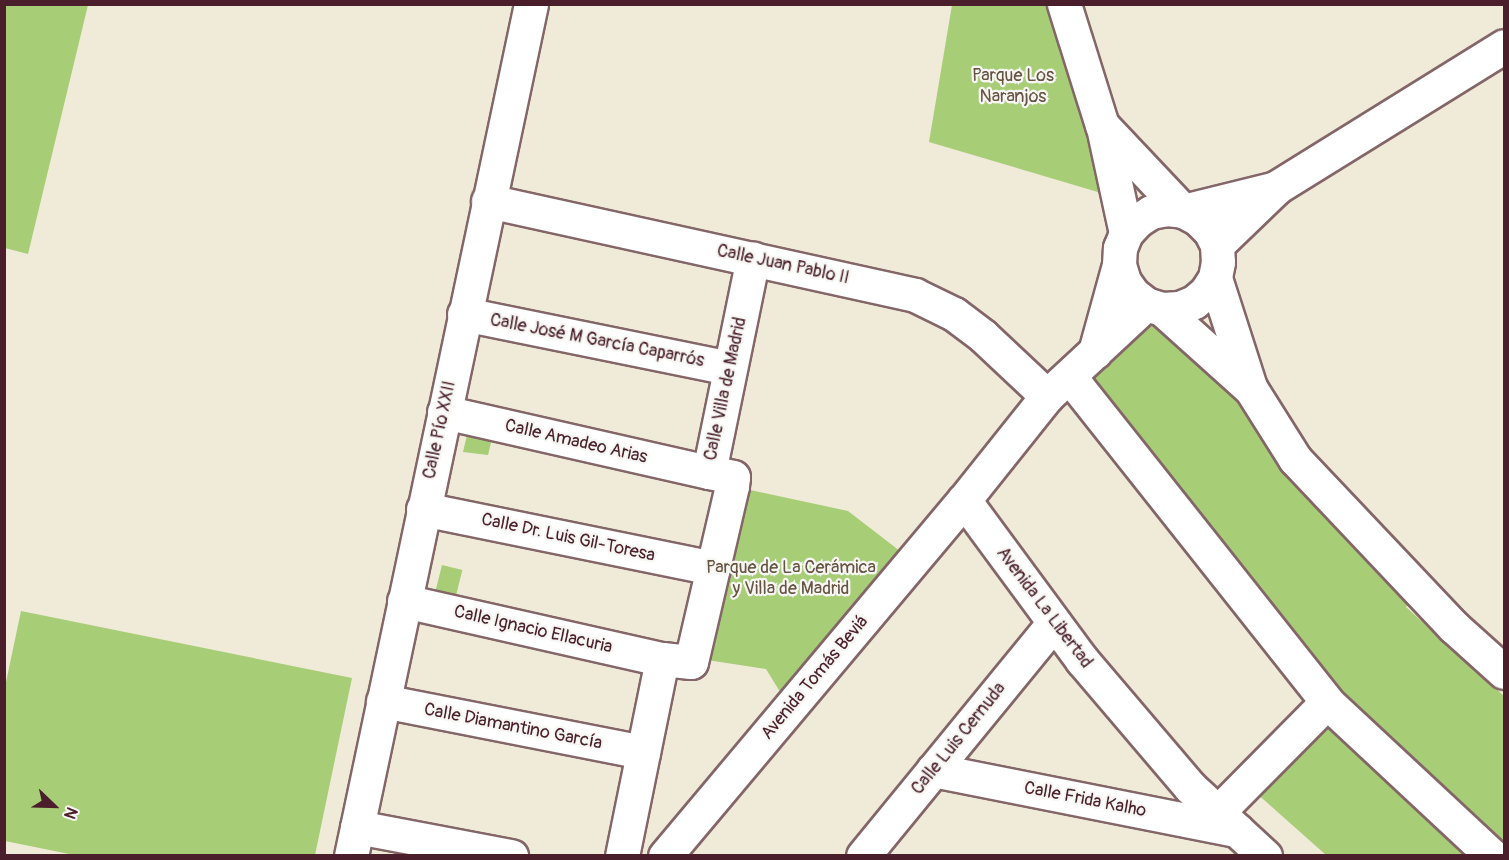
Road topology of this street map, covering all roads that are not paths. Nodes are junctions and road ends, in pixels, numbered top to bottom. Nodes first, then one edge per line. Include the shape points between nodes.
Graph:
1 (531, 4) edge
2 (1064, 4) edge
3 (1504, 46) edge
4 (1102, 125) junction
5 (1277, 187) junction
6 (488, 201) junction
7 (1183, 211) junction
8 (1126, 233) junction
9 (1217, 245) junction
10 (753, 258) junction
11 (1119, 265) junction
12 (1215, 278) junction
13 (1154, 306) junction
14 (464, 314) junction
15 (1095, 352) junction
16 (730, 368) junction
17 (1058, 386) junction
18 (1251, 389) junction
19 (444, 412) junction
20 (709, 472) junction
21 (964, 500) junction
22 (423, 509) junction
23 (713, 568) junction
24 (404, 601) junction
25 (1054, 623) junction
26 (662, 659) junction
27 (1504, 672) edge
28 (383, 701) junction
29 (1327, 702) junction
30 (643, 752) junction
31 (933, 770) junction
32 (1228, 821) junction
33 (354, 841) edge
34 (511, 855) edge
35 (622, 855) edge
36 (665, 855) edge
37 (863, 855) edge
38 (1265, 855) edge
39 (1492, 855) edge

1 - 6 street, Calle Pío XXII
2 - 4 street
3 - 5 street
4 - 7 street
4 - 8 street
5 - 7 street
5 - 9 street
6 - 10 street, Calle Juan Pablo II
6 - 14 street, Calle Pío XXII
7 - 8 street via 1151,212
7 - 9 street via 1210,231
8 - 11 street
9 - 12 street
10 - 16 street, Calle Villa de Madrid
10 - 17 street, Calle Juan Pablo II via 915,295 954,314
11 - 13 street via 1133,294
11 - 15 street
12 - 13 street via 1194,302 1179,308
12 - 18 street
13 - 15 street
13 - 18 street
14 - 16 street, Calle José M García Caparrós
14 - 19 street, Calle Pío XXII
15 - 17 street
16 - 20 street, Calle Villa de Madrid
17 - 21 street
17 - 29 street, Calle Juan Pablo II
18 - 27 street via 1294,459 1454,627
19 - 20 street, Calle Amadeo Arias
19 - 22 street, Calle Pío XXII
20 - 23 street, Calle Villa de Madrid via 733,477
21 - 25 street, Avenida La Libertad
21 - 36 street, Avenida Tomás Beviá
22 - 23 street, Calle Dr. Luis Gil-Toresa
22 - 24 street, Calle Pío XXII
23 - 26 street, Calle Villa de Madrid via 691,662
24 - 26 street, Calle Ignacio Ellacuria
24 - 28 street, Calle Pío XXII
25 - 31 street, Calle Luis Cernuda
25 - 32 street, Avenida La Libertad via 1190,787
26 - 30 street
28 - 30 street, Calle Diamantino García
28 - 33 street, Calle Pío XXII
29 - 32 street
29 - 39 street, Calle Juan Pablo II
30 - 35 street
31 - 32 street, Calle Frida Kalho
31 - 37 street, Calle Luis Cernuda
32 - 38 street, Avenida La Libertad
33 - 34 street

